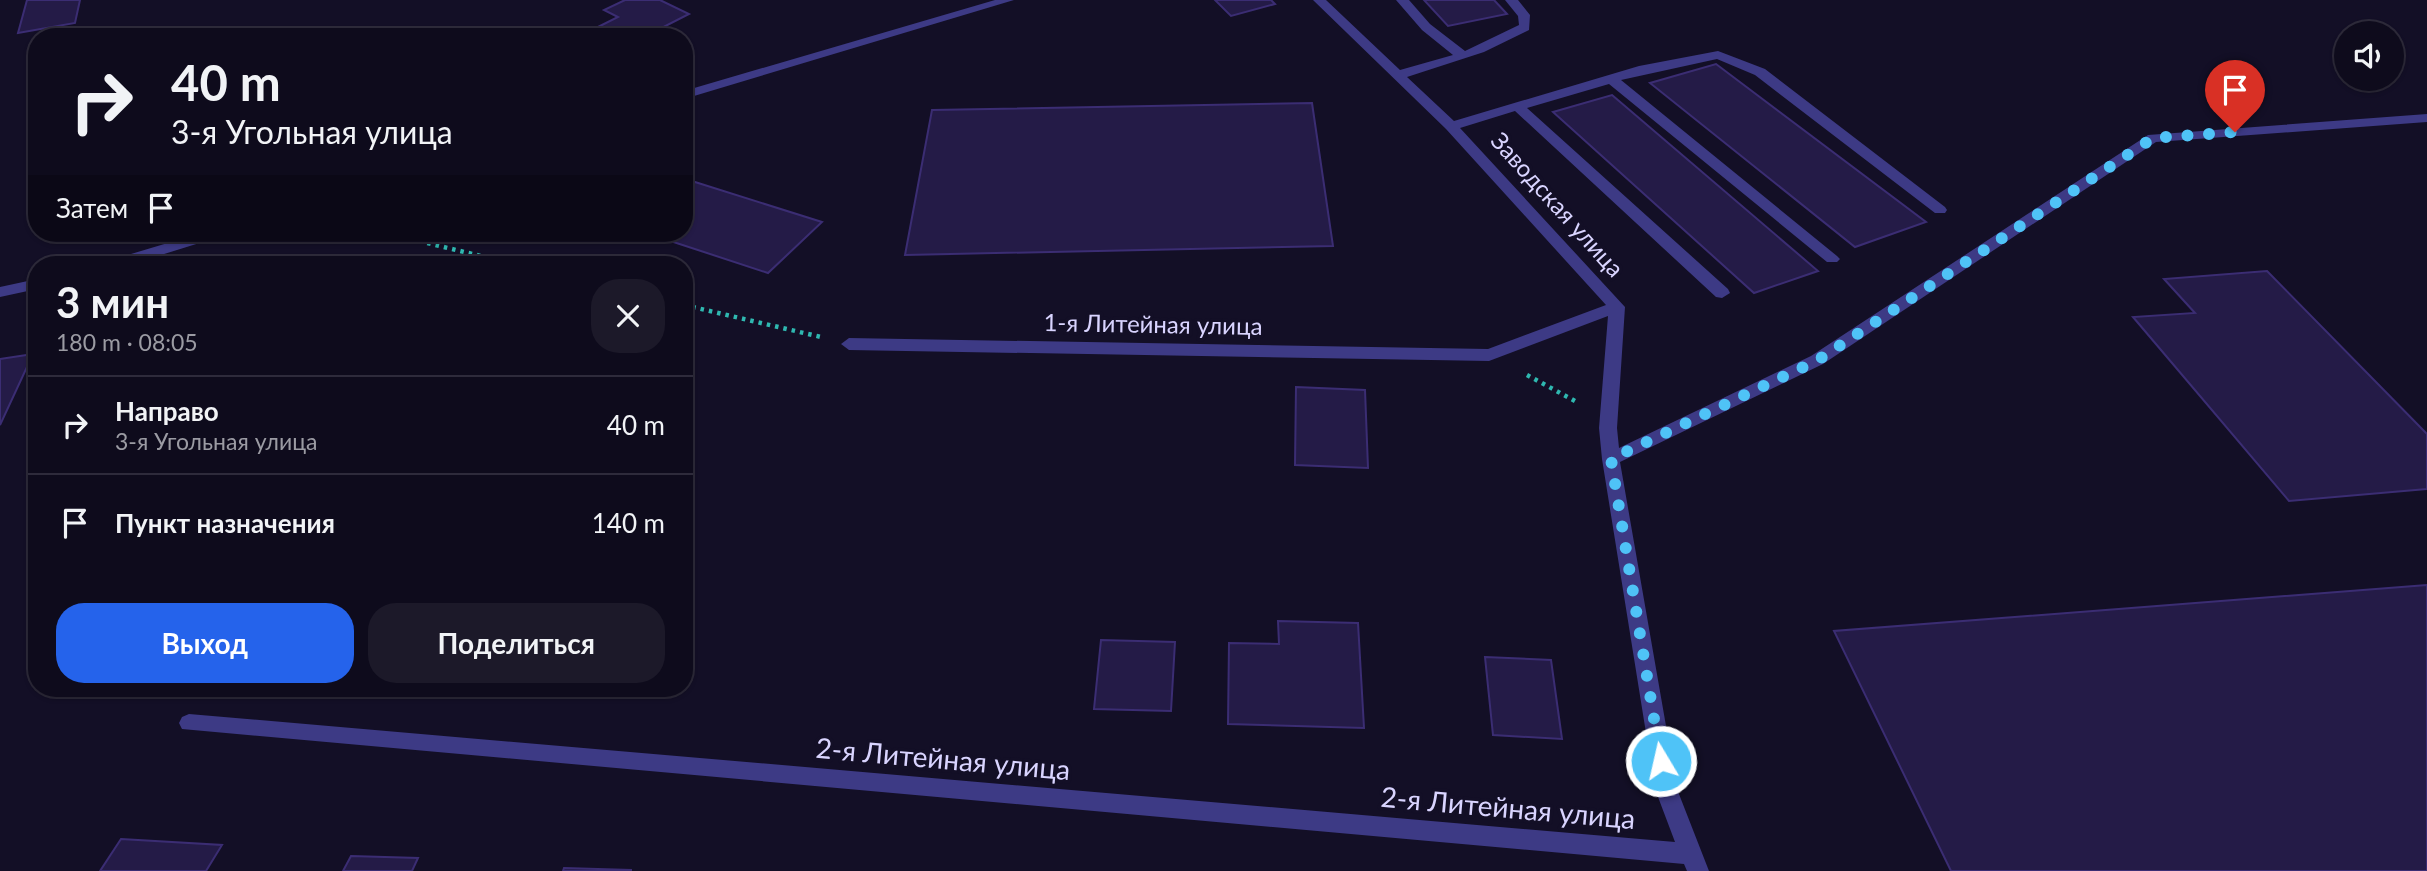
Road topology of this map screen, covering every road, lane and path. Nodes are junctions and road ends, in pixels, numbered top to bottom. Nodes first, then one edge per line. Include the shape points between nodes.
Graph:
1 (1008, 0) edge
2 (1319, 0) edge
3 (1402, 0) edge
4 (1511, 0) edge
5 (1463, 56) junction
6 (1399, 75) junction
7 (1612, 79) junction
8 (693, 92) edge
9 (1517, 106) junction
10 (2427, 118) edge
11 (1451, 125) junction
12 (1940, 210) dead end
13 (188, 242) edge
14 (423, 242) edge
15 (142, 256) edge
16 (481, 256) edge
17 (1832, 259) dead end
18 (28, 286) edge
19 (0, 292) edge
20 (1722, 293) dead end
21 (693, 307) edge
22 (1618, 307) junction
23 (849, 344) joint
24 (1489, 355) junction
25 (1579, 403) dead end
26 (1611, 459) junction
27 (189, 723) dead end
28 (1695, 863) edge

1 - 8 street
2 - 6 street, Заводская улица
3 - 5 street via 1426,27
4 - 5 street via 1524,15 1525,27 1506,40
5 - 6 street
6 - 11 street, Заводская улица
7 - 9 street
7 - 12 street via 1718,55 1760,72
7 - 17 street
9 - 11 street
9 - 20 street
10 - 26 street via 2153,138 1818,360
11 - 22 street, Заводская улица
13 - 15 street
14 - 16 path
18 - 19 street
21 - 23 path
22 - 24 street, 1-я Литейная улица
22 - 26 street, Заводская улица via 1608,428
23 - 24 street, 1-я Литейная улица
24 - 25 path
26 - 28 street, Заводская улица via 1666,789
27 - 28 street, 2-я Литейная улица

